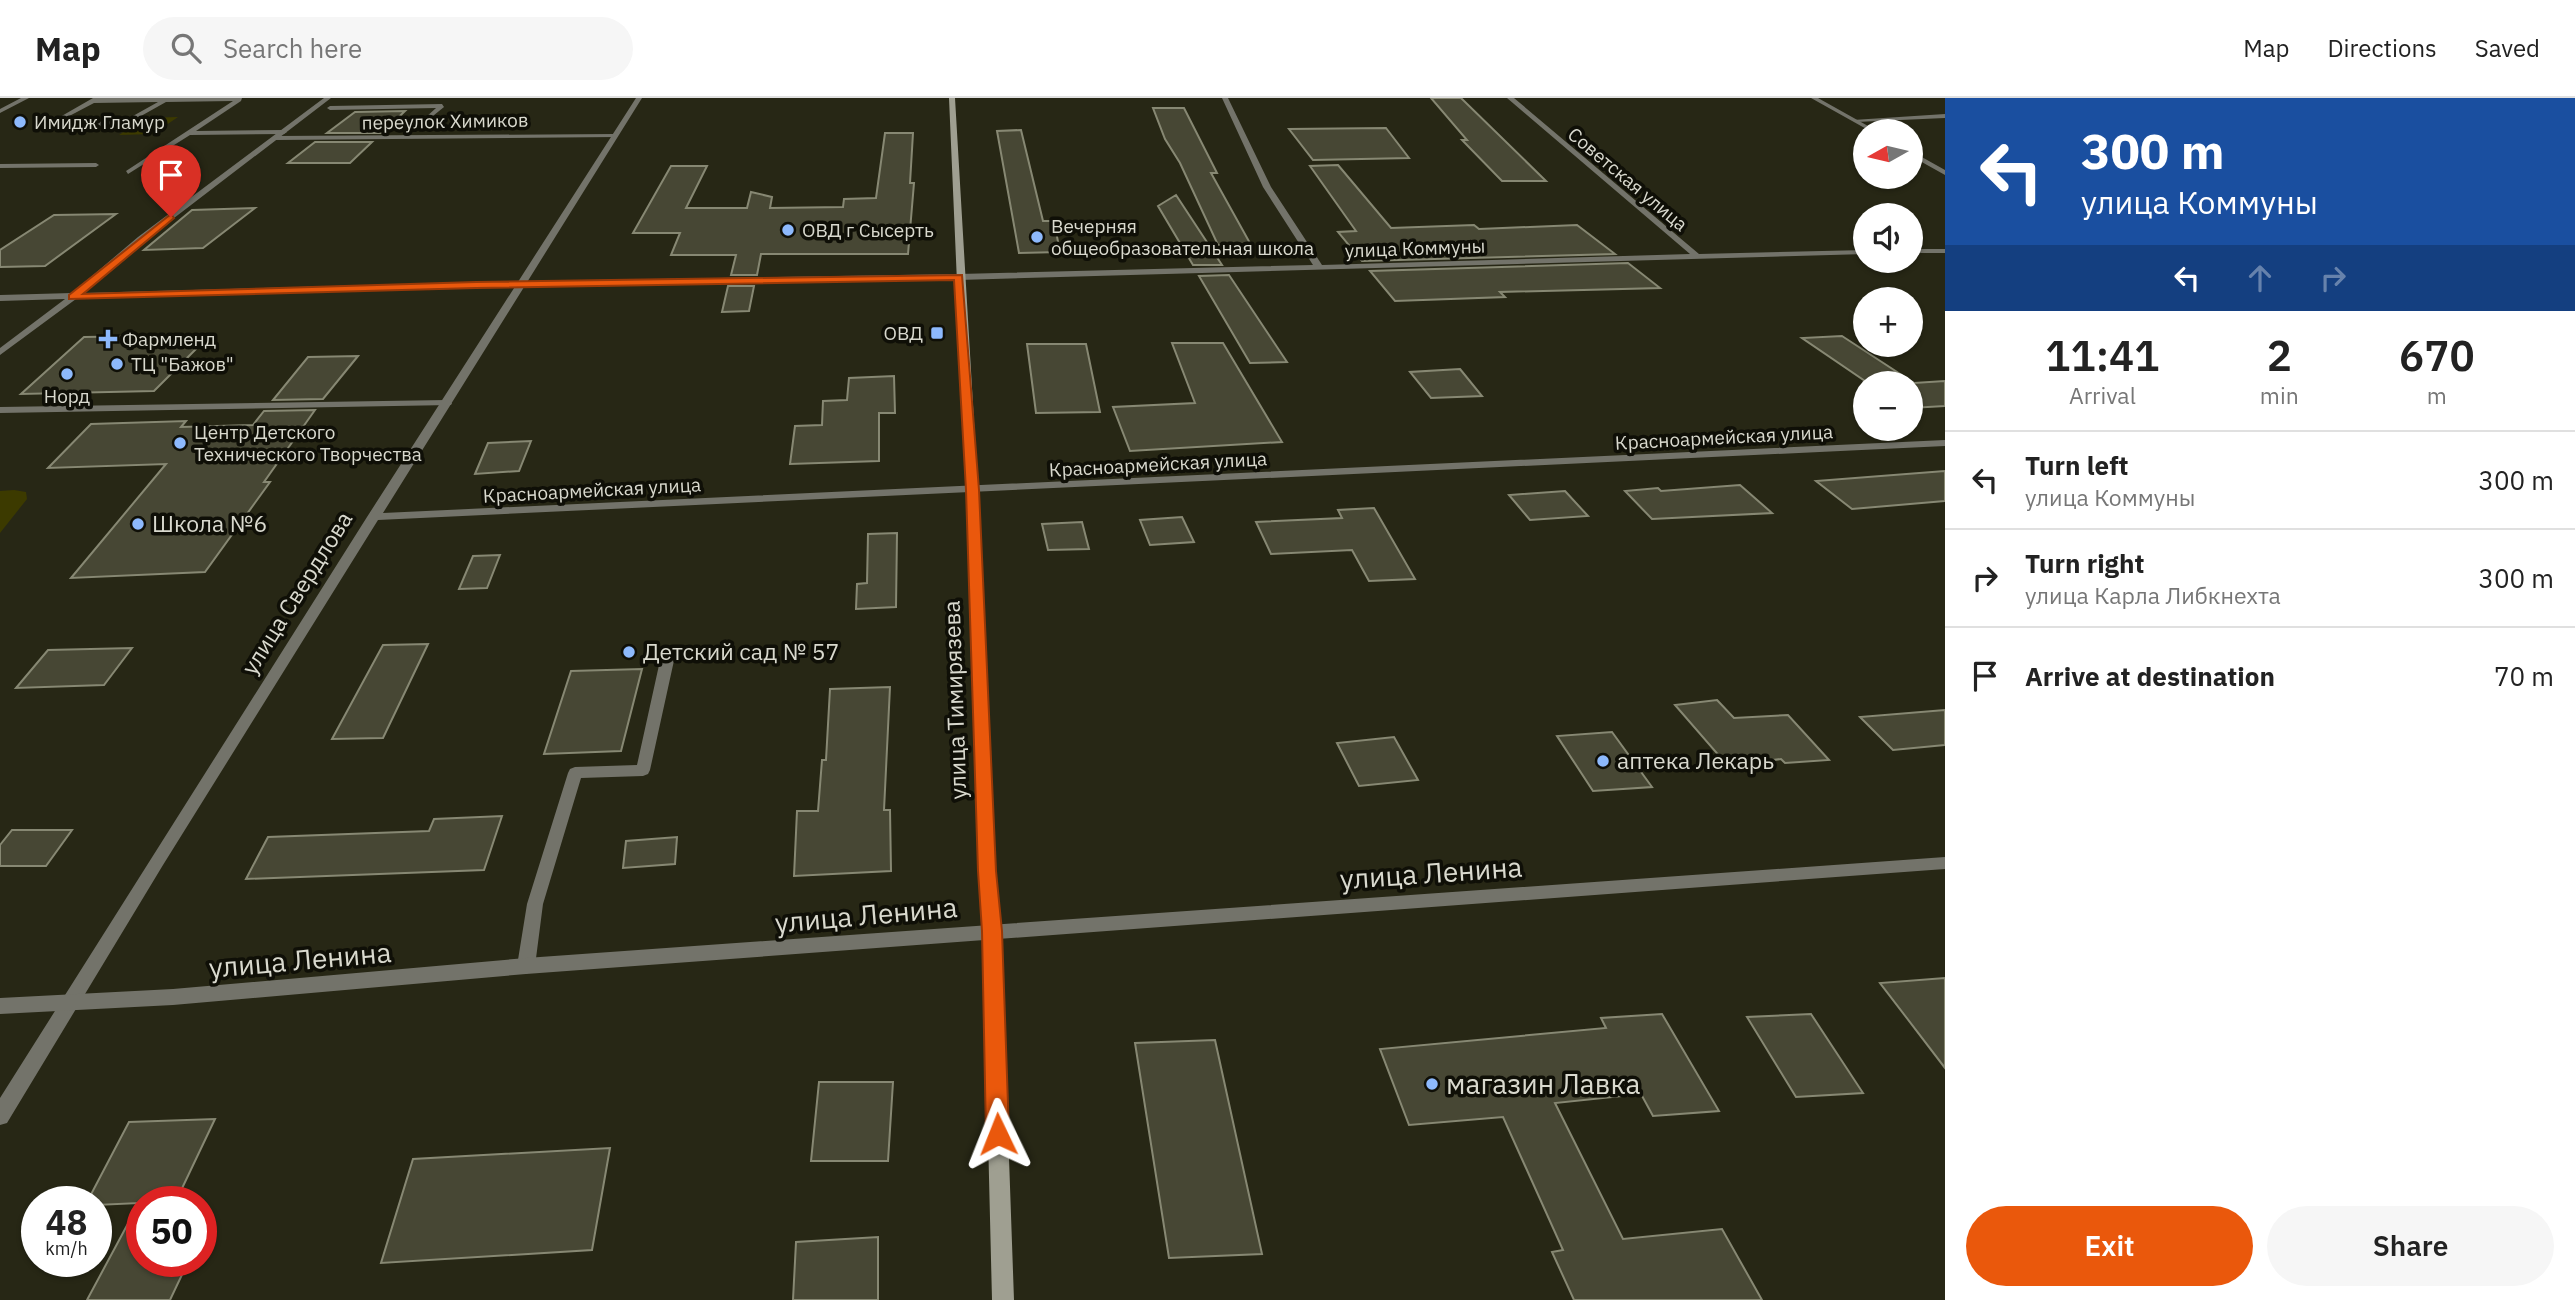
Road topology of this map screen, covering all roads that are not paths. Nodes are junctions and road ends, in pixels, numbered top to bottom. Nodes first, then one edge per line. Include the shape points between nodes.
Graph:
1 (26, 98) edge
2 (328, 98) edge
3 (639, 98) edge
4 (952, 98) edge
5 (1225, 98) edge
6 (1510, 98) edge
7 (1814, 98) edge
8 (96, 99) edge
9 (166, 100) junction
10 (330, 108) dead end
11 (0, 111) edge
12 (1945, 116) edge
13 (428, 118) dead end
14 (1854, 119) edge
15 (1878, 119) edge
16 (284, 132) junction
17 (187, 133) junction
18 (615, 136) junction
19 (276, 138) junction
20 (1923, 160) edge
21 (96, 165) dead end
22 (0, 166) edge
23 (128, 172) dead end
24 (1945, 173) edge
25 (1923, 251) edge
26 (1945, 251) edge
27 (1853, 252) edge
28 (1696, 255) junction
29 (1319, 267) junction
30 (959, 277) junction
31 (522, 284) junction
32 (73, 297) junction
33 (0, 298) edge
34 (0, 352) edge
35 (447, 403) junction
36 (0, 410) edge
37 (1945, 443) edge
38 (972, 490) junction
39 (373, 517) junction
40 (668, 656) dead end
41 (1945, 863) edge
42 (992, 931) junction
43 (526, 966) junction
44 (71, 1003) junction
45 (0, 1006) edge
46 (0, 1116) edge
47 (1003, 1300) edge

1 - 11 street
2 - 16 street
3 - 18 street, улица Свердлова
4 - 30 main road, улица Тимирязева
5 - 29 street via 1267,187
6 - 28 street, Советская улица
7 - 14 street
8 - 9 street
8 - 9 street via 46,127 125,123
9 - 17 street via 240,99
10 - 13 street via 442,106
12 - 15 street
16 - 17 street
16 - 19 street
17 - 23 street
18 - 19 street, переулок Химиков
18 - 31 street, улица Свердлова
19 - 32 street via 141,239
20 - 24 street
21 - 22 street
25 - 26 street
27 - 28 street, улица Коммуны
28 - 29 street, улица Коммуны
29 - 30 street, улица Коммуны
30 - 31 street, улица Коммуны
30 - 38 main road, улица Тимирязева
31 - 32 street, улица Коммуны
31 - 35 street, улица Свердлова
32 - 33 street, улица Коммуны
32 - 34 street
35 - 36 street
35 - 39 street, улица Свердлова
37 - 38 street, Красноармейская улица
38 - 39 street, Красноармейская улица
38 - 42 main road, улица Тимирязева
39 - 44 street, улица Свердлова
40 - 43 street via 643,770 575,772 535,904
41 - 42 street, улица Ленина
42 - 43 street, улица Ленина
42 - 47 main road, улица Тимирязева
43 - 44 street, улица Ленина
44 - 45 street, улица Ленина
44 - 46 street, улица Свердлова

